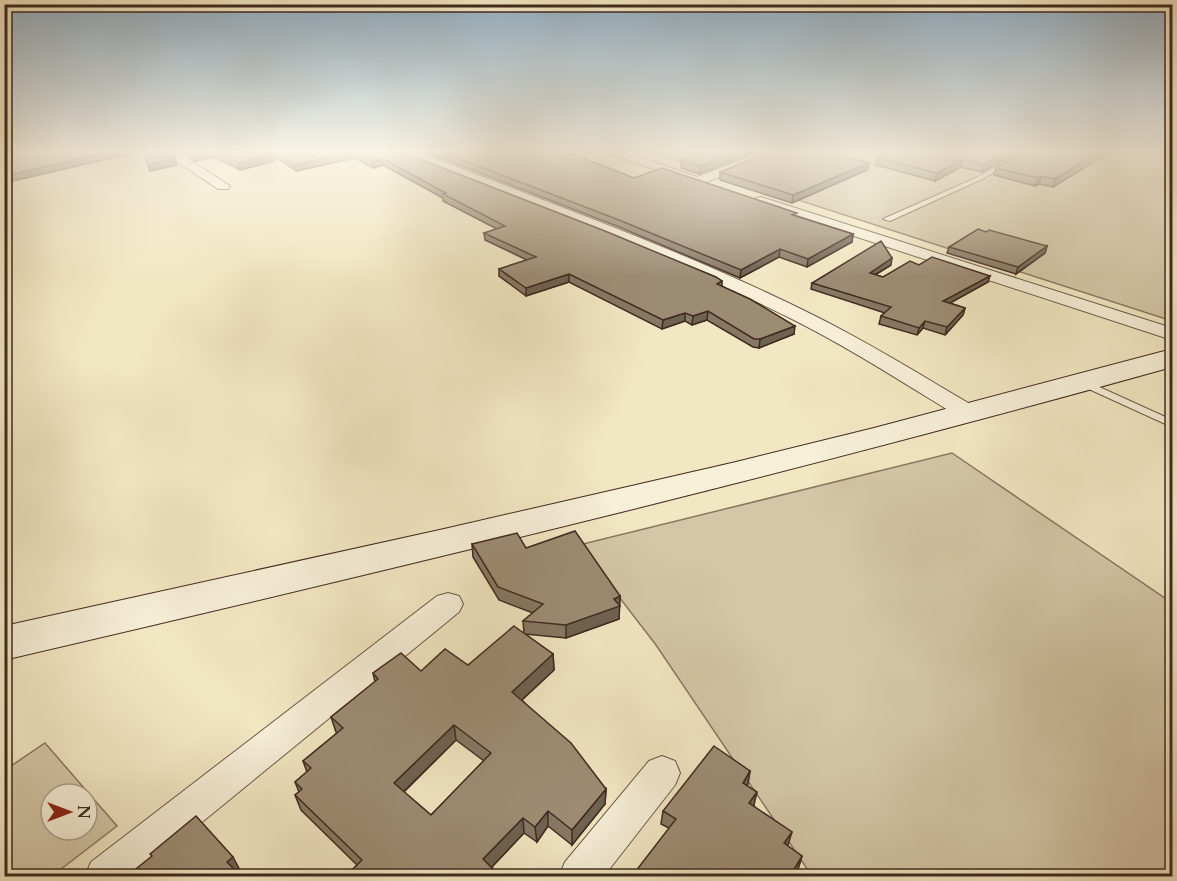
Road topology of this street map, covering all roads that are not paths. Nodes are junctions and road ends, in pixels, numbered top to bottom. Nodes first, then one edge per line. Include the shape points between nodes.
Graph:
1 (512, 193) edge
2 (946, 193) edge
3 (744, 196) edge
4 (887, 219) dead end
5 (1173, 334) edge
6 (1173, 358) edge
7 (1084, 383) junction
8 (969, 413) junction
9 (1173, 424) edge
10 (448, 604) dead end
11 (4, 643) edge
12 (662, 772) dead end
13 (105, 876) edge
14 (579, 876) edge

1 - 8 street via 659,250 806,318
2 - 4 lane
3 - 5 street
6 - 7 street
7 - 8 street
7 - 9 lane
8 - 11 street via 558,516
10 - 13 street
12 - 14 street

